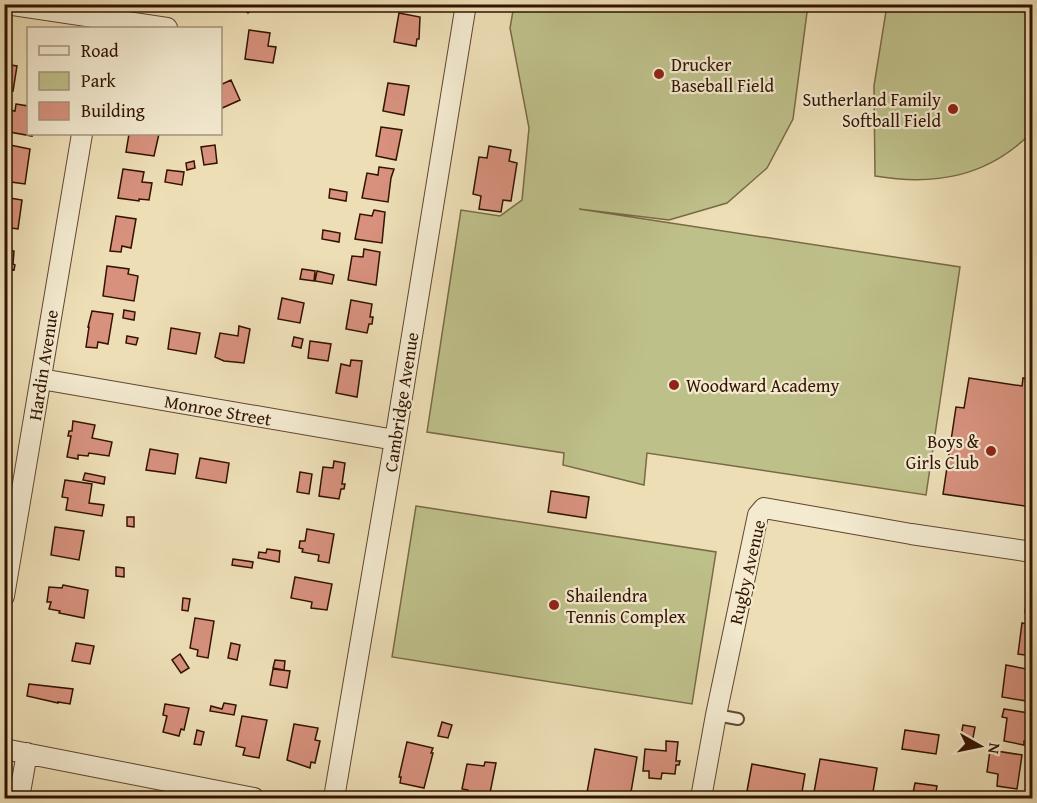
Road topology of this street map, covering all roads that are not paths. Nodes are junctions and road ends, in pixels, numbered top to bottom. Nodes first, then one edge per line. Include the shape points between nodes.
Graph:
1 (466, 4) edge
2 (13, 5) edge
3 (101, 17) edge
4 (161, 27) edge
5 (82, 135) edge
6 (41, 379) junction
7 (395, 440) junction
8 (1032, 552) edge
9 (4, 596) edge
10 (716, 716) junction
11 (738, 719) dead end
12 (4, 748) edge
13 (27, 753) junction
14 (19, 798) edge
15 (254, 798) edge
16 (334, 798) edge
17 (701, 798) edge

1 - 7 street, Cambridge Avenue
2 - 3 street
3 - 4 street
5 - 6 street, Hardin Avenue
6 - 7 street, Monroe Street
6 - 9 street, Hardin Avenue
7 - 16 street, Cambridge Avenue
8 - 10 street, Rugby Avenue via 764,508 758,515
10 - 11 lane
10 - 17 street, Rugby Avenue
12 - 13 street
13 - 14 street
13 - 15 street

